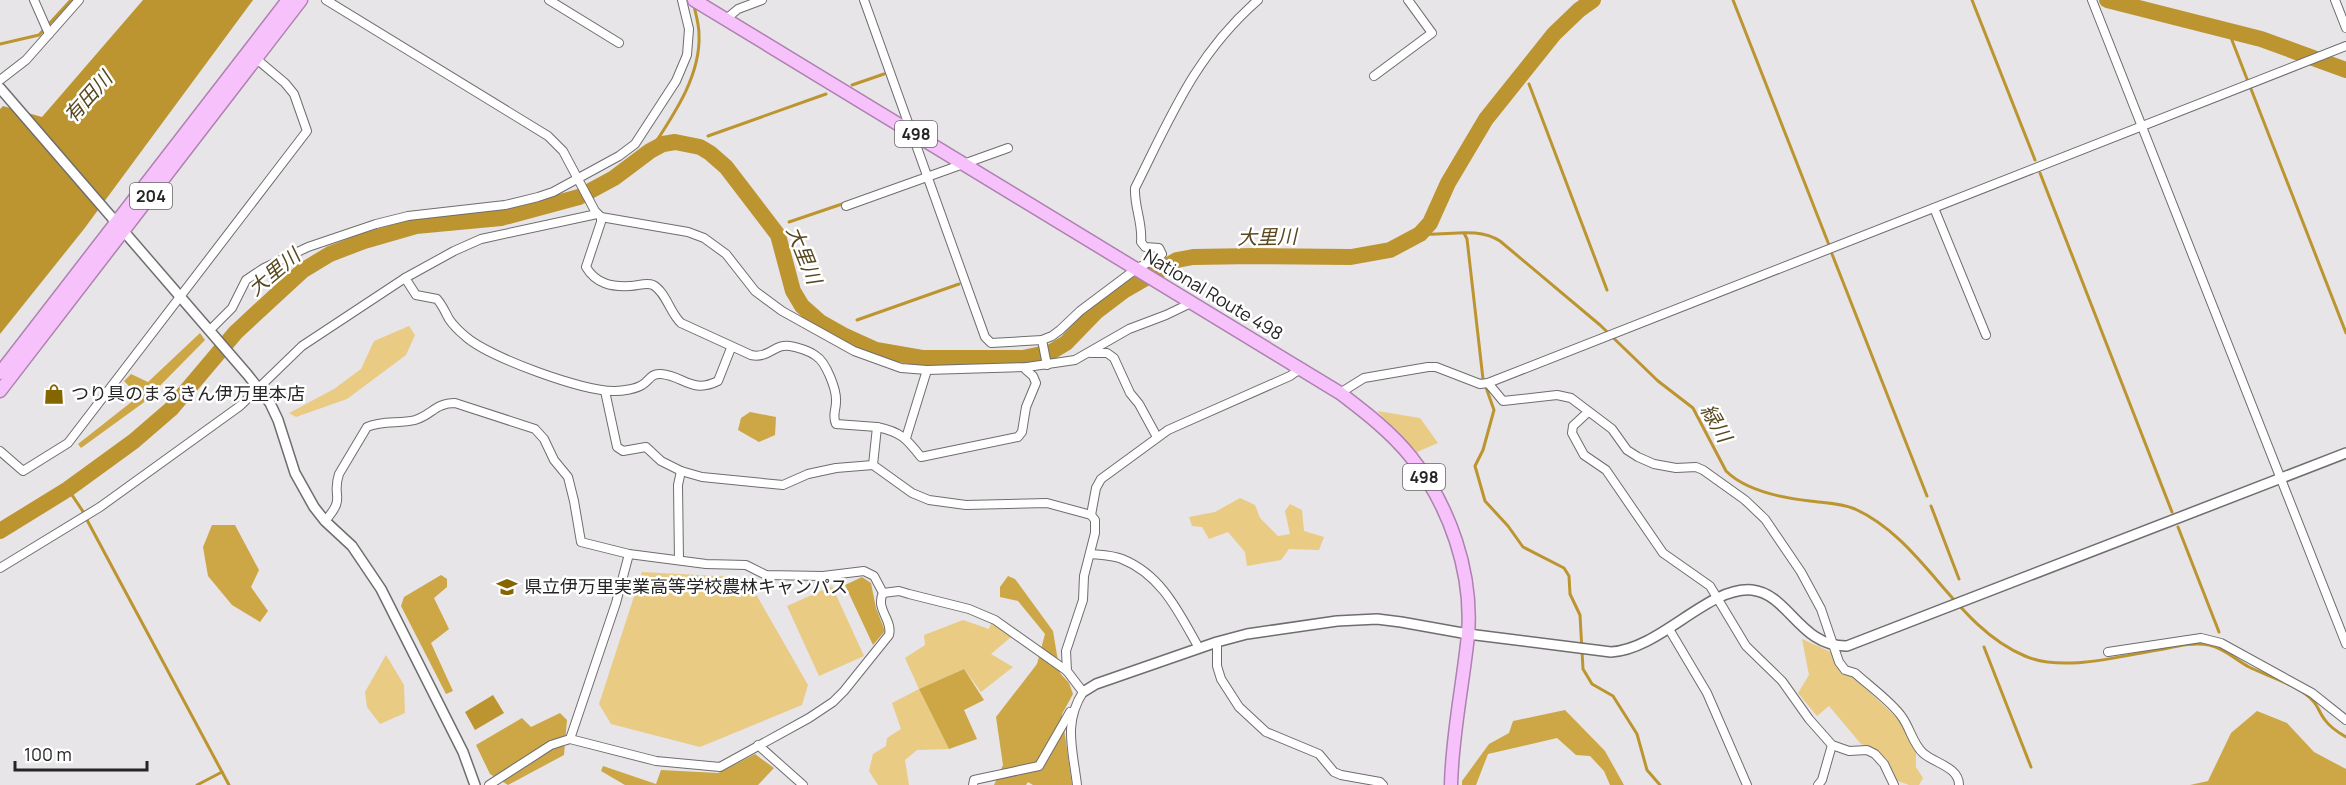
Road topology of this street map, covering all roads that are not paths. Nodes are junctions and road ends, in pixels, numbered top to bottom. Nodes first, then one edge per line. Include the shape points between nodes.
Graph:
1 (34, 0) edge
2 (79, 0) edge
3 (288, 0) edge
4 (302, 0) edge
5 (326, 0) edge
6 (549, 0) edge
7 (681, 0) edge
8 (694, 0) edge
9 (762, 0) edge
10 (864, 0) edge
11 (1258, 0) edge
12 (1408, 0) edge
13 (2335, 0) edge
14 (2093, 1) edge
15 (726, 19) junction
16 (2346, 28) edge
17 (49, 34) junction
18 (619, 43) dead end
19 (2346, 46) edge
20 (252, 55) junction
21 (1374, 76) dead end
22 (0, 85) edge
23 (2142, 126) junction
24 (910, 131) junction
25 (1008, 148) dead end
26 (964, 164) junction
27 (578, 177) junction
28 (927, 177) junction
29 (846, 206) dead end
30 (1934, 208) junction
31 (597, 214) junction
32 (120, 227) junction
33 (1136, 269) junction
34 (405, 278) junction
35 (180, 296) junction
36 (1191, 303) junction
37 (212, 333) junction
38 (1986, 335) dead end
39 (1042, 340) junction
40 (731, 348) junction
41 (1091, 353) junction
42 (1047, 365) junction
43 (1026, 367) junction
44 (1300, 369) junction
45 (927, 370) junction
46 (0, 373) edge
47 (1484, 384) junction
48 (259, 388) junction
49 (0, 391) edge
50 (605, 391) junction
51 (1340, 393) junction
52 (1588, 412) junction
53 (877, 427) junction
54 (1157, 437) junction
55 (906, 438) junction
56 (0, 451) edge
57 (2346, 453) edge
58 (873, 465) junction
59 (681, 471) junction
60 (2282, 479) junction
61 (1091, 515) junction
62 (325, 521) junction
63 (629, 554) junction
64 (1090, 554) junction
65 (679, 560) junction
66 (0, 568) edge
67 (883, 593) junction
68 (1716, 599) junction
69 (1669, 629) junction
70 (1468, 634) junction
71 (1217, 642) junction
72 (2346, 644) edge
73 (1834, 646) junction
74 (1199, 648) junction
75 (2108, 652) dead end
76 (1067, 671) junction
77 (1083, 692) junction
78 (1074, 706) junction
79 (2346, 720) edge
80 (570, 739) junction
81 (758, 745) junction
82 (1832, 745) junction
83 (475, 785) edge
84 (489, 785) edge
85 (803, 785) edge
86 (973, 785) edge
87 (1077, 785) edge
88 (1383, 785) edge
89 (1451, 785) edge
90 (1747, 785) edge
91 (1818, 785) edge
92 (1894, 785) edge
93 (1959, 785) edge

1 - 17 street
2 - 17 street
3 - 20 highway, 204
4 - 20 highway, 204
5 - 27 street via 548,136 563,151
6 - 18 street
7 - 27 street via 688,29 687,54 676,81 635,144
8 - 15 highway, National Route 498 / 498
9 - 15 street via 738,9
10 - 24 street
11 - 33 street via 1209,51 1187,84 1135,188 1141,242 1145,247 1158,248 1162,254
12 - 21 street via 1432,33
13 - 16 street
14 - 23 street
15 - 24 highway, National Route 498 / 498
17 - 22 street
19 - 23 street
20 - 32 highway, 204
20 - 35 street via 294,94 307,131
22 - 32 street
23 - 30 street
23 - 60 street
24 - 26 highway, National Route 498 / 498
24 - 28 street
25 - 26 street
26 - 28 street
26 - 33 highway, National Route 498 / 498
27 - 31 street
27 - 37 street via 538,197 505,205 408,216 308,247 246,280 232,308
28 - 29 street
28 - 39 street via 987,342
30 - 38 street
30 - 47 street
31 - 34 street via 481,238
31 - 40 street via 601,222 586,267 596,280 631,286 652,284 676,319
31 - 45 street via 704,238 726,254 755,291 827,338 877,361
32 - 35 street
32 - 46 highway, 204
32 - 49 highway, 204
33 - 36 highway, National Route 498 / 498
33 - 39 street
34 - 48 street via 302,346
34 - 50 street via 416,295 437,299 450,321 483,349 573,384
35 - 37 street
35 - 56 street via 68,443 23,471
36 - 41 street via 1129,329
36 - 44 highway, National Route 498 / 498
37 - 48 street
39 - 42 street
40 - 50 street via 718,381 709,386 695,386 660,374 651,376 641,386
40 - 53 street via 759,357 783,345 818,356 836,393 836,424
41 - 42 street
41 - 54 street via 1107,353 1114,358
42 - 43 street
43 - 45 street
43 - 55 street via 1036,383 1018,437 929,457 921,457
44 - 51 highway, National Route 498 / 498
44 - 54 street
45 - 55 street
47 - 51 street via 1428,367 1364,378
47 - 52 street via 1503,401 1557,395 1571,399
48 - 62 street via 278,420 295,473
48 - 66 street via 240,406 100,507
50 - 59 street via 617,447 623,452 646,447
51 - 70 highway, National Route 498 / 498 via 1410,457 1442,507 1464,574
52 - 68 street via 1573,426 1572,433 1584,455 1606,470 1663,553 1710,585
52 - 73 street via 1612,429 1627,450 1638,457 1654,464 1703,470 1765,519 1801,572 1821,609
53 - 55 street
53 - 58 street
54 - 61 street via 1101,479
57 - 60 street
58 - 59 street via 808,474 783,485 702,477
58 - 61 street via 912,493 929,500 966,505 1047,503
59 - 65 street
60 - 72 street
60 - 73 street via 1862,642
61 - 64 street via 1095,533
62 - 63 street via 339,499 339,474 367,427 414,420 434,407 455,403 535,429 568,477 581,542
62 - 83 street via 352,546 381,589
63 - 65 street
63 - 80 street
64 - 74 street via 1121,559 1155,579 1171,598
64 - 76 street via 1083,600 1066,651
65 - 67 street via 746,565 766,575 823,576 864,571 874,576
67 - 76 street via 899,591 969,609 995,620
67 - 81 street via 880,606 891,630 844,691 809,718
68 - 69 street
68 - 73 street via 1740,591 1762,593 1776,601 1810,634
68 - 82 street via 1746,646 1782,681
69 - 70 street via 1626,651 1611,652
69 - 90 street via 1707,693
70 - 71 street via 1377,619 1259,632
70 - 89 highway, National Route 498 / 498
71 - 74 street
71 - 88 street via 1221,679 1239,707 1266,732 1319,754 1341,776
73 - 93 street via 1845,670 1854,673 1901,715 1918,748 1953,771
74 - 77 street
75 - 79 street via 2201,638 2221,643 2312,693
76 - 77 street
77 - 78 street
78 - 86 street via 1039,766 974,780
78 - 87 street via 1070,718
80 - 81 street via 656,761 714,768
80 - 84 street via 551,744
81 - 85 street
82 - 91 street
82 - 92 street via 1875,754

